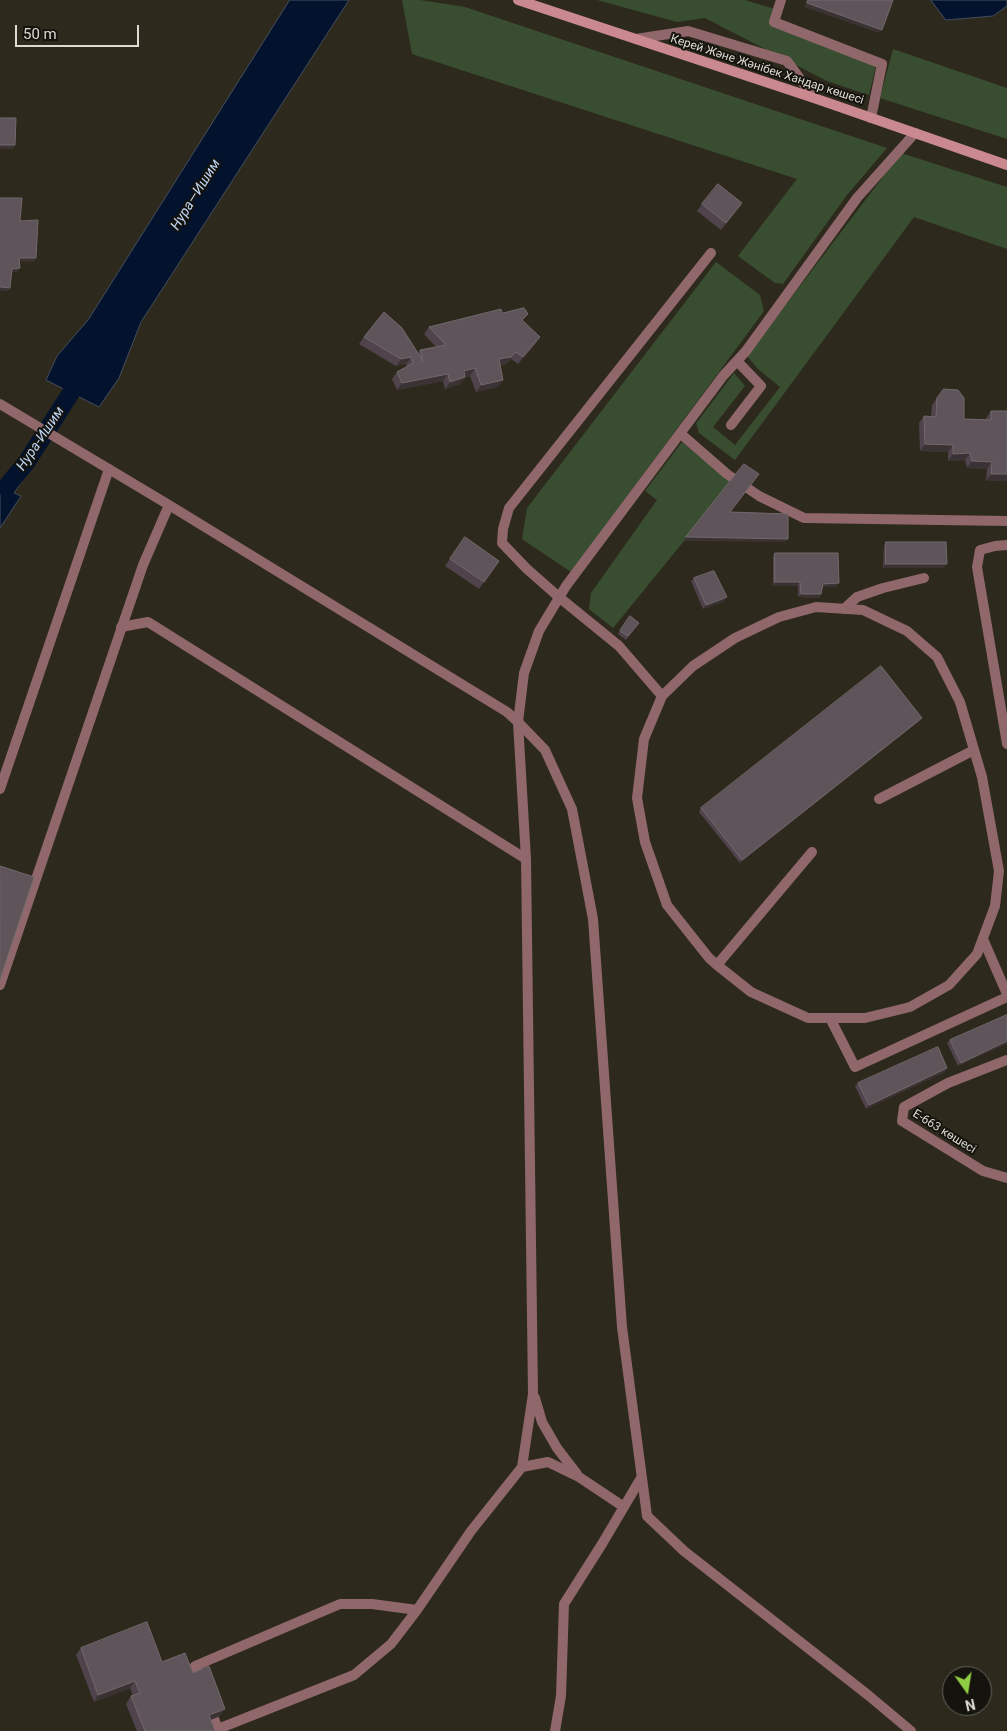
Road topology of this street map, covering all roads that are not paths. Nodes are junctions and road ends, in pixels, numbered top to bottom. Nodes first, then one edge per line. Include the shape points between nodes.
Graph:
1 (518, 0) edge
2 (781, 0) edge
3 (636, 39) junction
4 (814, 98) junction
5 (871, 118) junction
6 (915, 133) junction
7 (1007, 165) edge
8 (711, 253) dead end
9 (737, 361) junction
10 (0, 404) edge
11 (731, 425) dead end
12 (681, 434) junction
13 (109, 469) junction
14 (170, 505) junction
15 (1007, 521) edge
16 (1007, 546) edge
17 (924, 578) dead end
18 (560, 598) junction
19 (844, 609) junction
20 (121, 627) junction
21 (662, 696) junction
22 (518, 722) junction
23 (1007, 744) edge
24 (974, 750) junction
25 (0, 789) edge
26 (879, 799) dead end
27 (812, 852) dead end
28 (526, 858) junction
29 (983, 939) junction
30 (717, 965) junction
31 (0, 985) edge
32 (1007, 996) edge
33 (830, 1018) junction
34 (1007, 1060) edge
35 (1007, 1178) edge
36 (533, 1394) junction
37 (522, 1467) junction
38 (579, 1477) junction
39 (641, 1478) junction
40 (624, 1507) junction
41 (417, 1610) junction
42 (555, 1731) edge
43 (911, 1731) edge

1 - 3 main road, Керей Және Жәнібек Хандар көшесі
2 - 5 street via 774,22 882,64
3 - 4 main road, Керей Және Жәнібек Хандар көшесі
3 - 4 street via 688,31 787,61
4 - 5 main road, Керей Және Жәнібек Хандар көшесі
5 - 6 main road, Керей Және Жәнібек Хандар көшесі
6 - 7 main road, Керей Және Жәнібек Хандар көшесі
6 - 9 street via 857,198
8 - 18 street via 509,508 502,543
9 - 11 street via 761,386
9 - 12 street
10 - 13 street
12 - 15 street via 727,474 759,496 804,518
12 - 18 street
13 - 14 street
13 - 25 street
14 - 20 street
14 - 22 street via 507,712
16 - 23 street via 980,550 977,567
17 - 19 street via 857,598
18 - 21 street via 619,646
18 - 22 street via 539,631 524,673
19 - 21 street via 816,607 779,617 736,638 693,666
19 - 24 street via 863,610 908,631 937,656 960,702
20 - 28 street via 148,622
20 - 31 street
21 - 30 street via 644,739 637,798 645,842 667,905
22 - 28 street
22 - 39 street via 545,750 572,809 593,919 622,1327
24 - 26 street
24 - 29 street via 999,871 995,906
27 - 30 street
28 - 36 street
29 - 32 street
29 - 33 street via 977,954 949,985 910,1007 865,1018
30 - 33 street via 751,992 808,1018
32 - 33 street via 855,1067
34 - 35 street, Е-663 көшесі via 948,1083 904,1107 902,1121 983,1170
36 - 37 street
36 - 38 street via 542,1422
37 - 38 street via 548,1462
37 - 41 street via 470,1531
38 - 40 street
39 - 40 street
39 - 43 street via 648,1516 678,1545
40 - 42 street via 564,1604 561,1696
41 - 41 street via 340,1604 195,1666 218,1729 354,1675 391,1644

